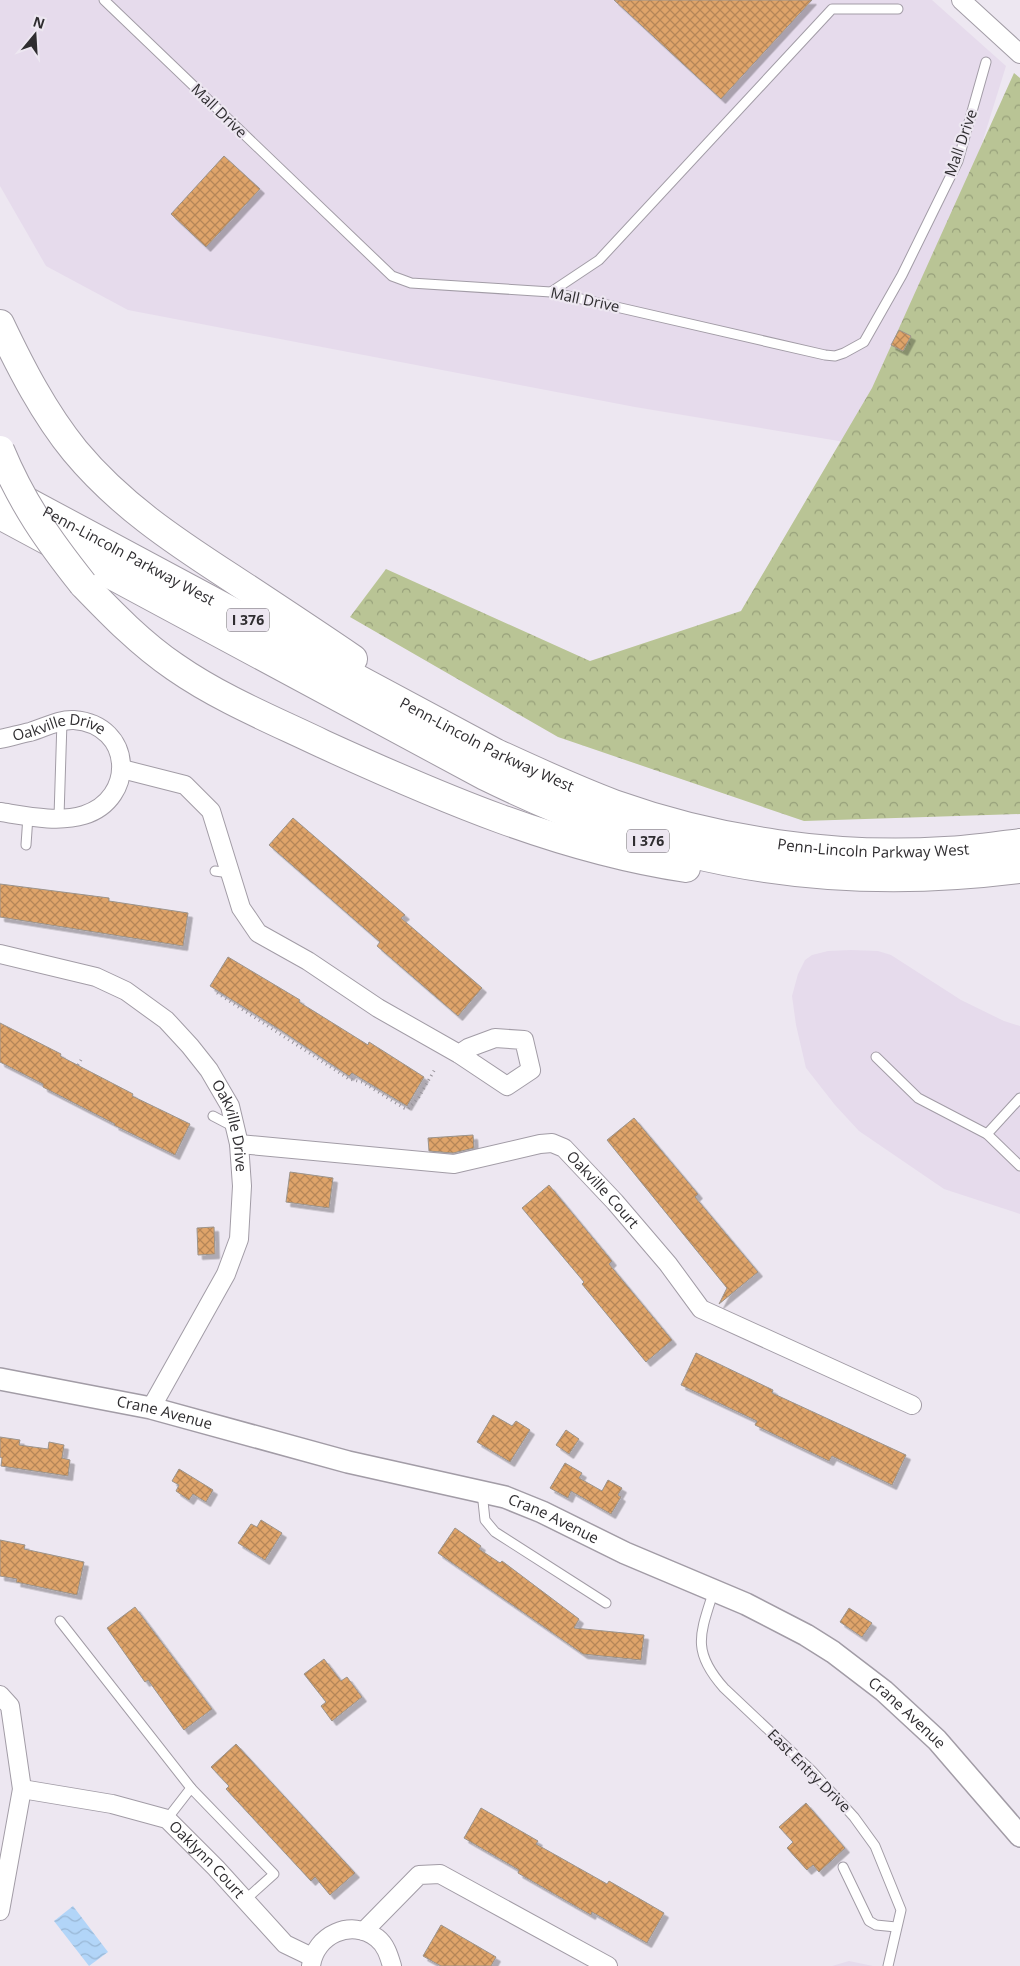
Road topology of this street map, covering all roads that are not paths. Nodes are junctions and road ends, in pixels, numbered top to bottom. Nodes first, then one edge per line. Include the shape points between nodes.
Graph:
1 (104, 0) edge
2 (960, 0) edge
3 (898, 9) dead end
4 (1020, 54) edge
5 (986, 62) dead end
6 (551, 292) junction
7 (0, 324) edge
8 (0, 450) edge
9 (0, 486) edge
10 (0, 515) edge
11 (62, 721) junction
12 (0, 738) edge
13 (496, 753) junction
14 (122, 769) junction
15 (0, 812) edge
16 (28, 816) junction
17 (59, 817) junction
18 (1020, 843) edge
19 (26, 845) dead end
20 (1020, 869) edge
21 (866, 878) junction
22 (0, 954) edge
23 (459, 1054) dead end
24 (876, 1057) dead end
25 (1020, 1099) edge
26 (213, 1116) dead end
27 (988, 1134) junction
28 (237, 1136) junction
29 (1020, 1166) edge
30 (0, 1379) edge
31 (912, 1404) dead end
32 (151, 1408) junction
33 (482, 1492) junction
34 (715, 1589) junction
35 (606, 1602) dead end
36 (60, 1621) dead end
37 (0, 1695) edge
38 (191, 1788) junction
39 (22, 1789) junction
40 (167, 1819) junction
41 (1020, 1836) edge
42 (843, 1867) dead end
43 (245, 1900) junction
44 (0, 1911) edge
45 (896, 1927) junction
46 (364, 1931) junction
47 (312, 1962) edge
48 (392, 1966) edge
49 (608, 1966) edge
50 (888, 1966) edge

1 - 6 lane, Mall Drive via 392,276 411,283
2 - 4 street
3 - 6 lane via 832,8 599,260
5 - 6 lane, Mall Drive via 958,161 902,274 860,345 834,356 825,355
7 - 13 highway via 57,427 92,471 129,507 171,539
8 - 21 highway, bridge via 32,515 83,584 114,617 175,667 239,704 397,778 483,813 576,843 703,870
9 - 13 highway, Penn-Lincoln Parkway West / I 376
10 - 21 highway, Penn-Lincoln Parkway West / I 376 via 443,754 565,812 693,854 783,870
11 - 12 street, Oakville Drive
11 - 14 street, Oakville Drive via 90,723 102,729 121,753
11 - 17 lane
13 - 18 highway, Penn-Lincoln Parkway West / I 376 via 615,804 742,837 867,852 946,851
14 - 17 street via 111,796 101,807 84,815
14 - 23 street via 186,785 211,811 223,872 240,908 258,933
15 - 16 street
16 - 17 street
16 - 19 lane
20 - 21 highway, Penn-Lincoln Parkway West / I 376 via 947,877
22 - 28 street, Oakville Drive via 96,977 126,992 166,1020 209,1070 230,1106
24 - 27 lane via 918,1098
25 - 27 lane
26 - 28 lane
27 - 29 lane
28 - 31 street, Oakville Court via 454,1164 552,1143 564,1148 615,1202 668,1264 701,1310
28 - 32 street, Oakville Drive via 242,1186 239,1239 226,1274
30 - 32 street, Crane Avenue
32 - 33 street, Crane Avenue via 348,1462
33 - 34 street, Crane Avenue via 524,1504 625,1553
33 - 35 lane via 485,1520 494,1532
34 - 41 street, Crane Avenue via 806,1635 860,1671 937,1740
34 - 45 lane, East Entry Drive via 700,1644 711,1674 811,1770 854,1817 874,1846 901,1910
36 - 38 lane
37 - 39 street via 10,1706
38 - 40 lane
38 - 43 lane via 274,1874
39 - 40 street, Oaklynn Court via 112,1804
39 - 44 street
40 - 43 street, Oaklynn Court
42 - 45 lane via 869,1921
43 - 47 street, Oaklynn Court via 285,1944
45 - 50 lane, East Entry Drive
46 - 47 street, Oaklynn Court via 348,1929 332,1934 320,1943
46 - 48 street via 378,1939 388,1951
46 - 49 street via 419,1875 440,1874

